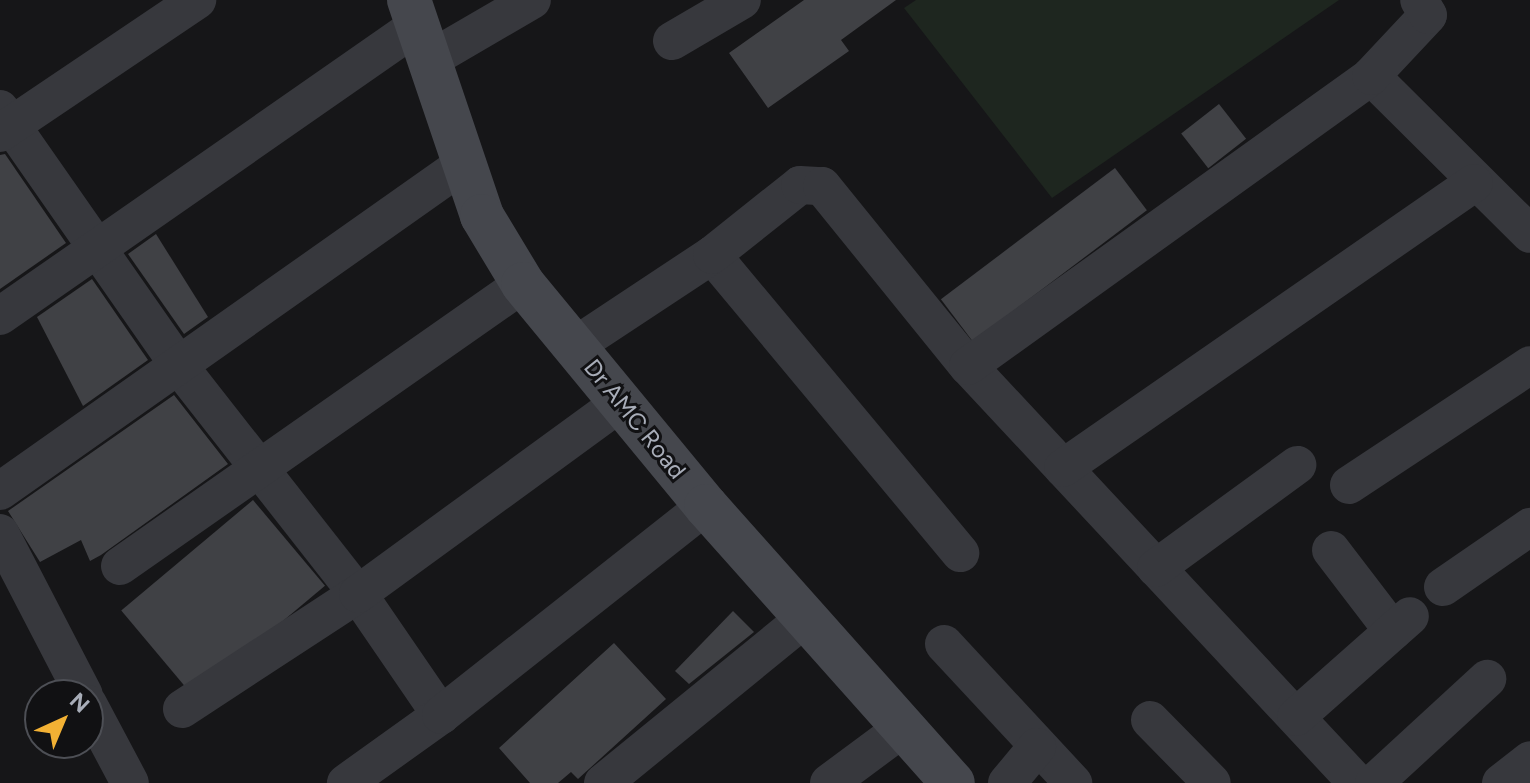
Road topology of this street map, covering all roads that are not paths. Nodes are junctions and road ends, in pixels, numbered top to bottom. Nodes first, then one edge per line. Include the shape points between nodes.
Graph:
1 (197, 0) edge
2 (532, 0) edge
3 (742, 0) edge
4 (1429, 5) edge
5 (419, 28) edge
6 (672, 41) dead end
7 (1371, 76) junction
8 (4, 123) edge
9 (465, 163) junction
10 (1474, 183) junction
11 (1530, 234) edge
12 (97, 249) junction
13 (712, 255) junction
14 (523, 284) junction
15 (0, 316) edge
16 (576, 345) junction
17 (1530, 365) edge
18 (179, 366) junction
19 (968, 366) junction
20 (619, 404) junction
21 (1297, 465) dead end
22 (1063, 468) junction
23 (260, 471) junction
24 (1349, 485) dead end
25 (0, 491) edge
26 (706, 506) junction
27 (1530, 527) edge
28 (0, 533) edge
29 (1331, 550) dead end
30 (960, 553) dead end
31 (120, 566) dead end
32 (1156, 568) junction
33 (1443, 587) dead end
34 (358, 594) junction
35 (805, 618) junction
36 (944, 644) dead end
37 (76, 679) edge
38 (1487, 679) dead end
39 (182, 709) dead end
40 (441, 715) junction
41 (1296, 717) junction
42 (1150, 720) dead end
43 (903, 728) junction
44 (104, 734) edge
45 (1037, 747) junction
46 (1530, 760) edge
47 (130, 783) edge
48 (346, 783) edge
49 (603, 783) edge
50 (829, 783) edge
51 (953, 783) edge
52 (1007, 783) edge
53 (1073, 783) edge
54 (1212, 783) edge
55 (1357, 783) edge
56 (1374, 783) edge
57 (1501, 783) edge

1 - 8 street
2 - 5 street
3 - 6 street
4 - 7 street
5 - 9 street, Dr AMC Road
5 - 12 street
7 - 10 street
7 - 19 street
8 - 12 street
9 - 14 street, Dr AMC Road via 482,216
9 - 18 street
10 - 11 street
10 - 22 street
12 - 15 street
12 - 18 street
13 - 16 street
13 - 19 street via 812,182
13 - 30 street
14 - 16 street, Dr AMC Road
14 - 23 street
16 - 20 street, Dr AMC Road
17 - 24 street
18 - 23 street
18 - 25 street
19 - 22 street
20 - 26 street, Dr AMC Road
20 - 34 street
21 - 32 street
22 - 32 street
23 - 31 street
23 - 34 street
26 - 35 street, Dr AMC Road
26 - 40 street
27 - 33 street
28 - 37 street
29 - 41 street via 1402,624
32 - 41 street
34 - 39 street
34 - 40 street
35 - 43 street, Dr AMC Road
35 - 49 street
36 - 45 street
38 - 56 street
40 - 48 street
41 - 55 street
42 - 54 street
43 - 50 street
43 - 51 street, Dr AMC Road
44 - 47 street
45 - 52 street
45 - 53 street
46 - 57 street

